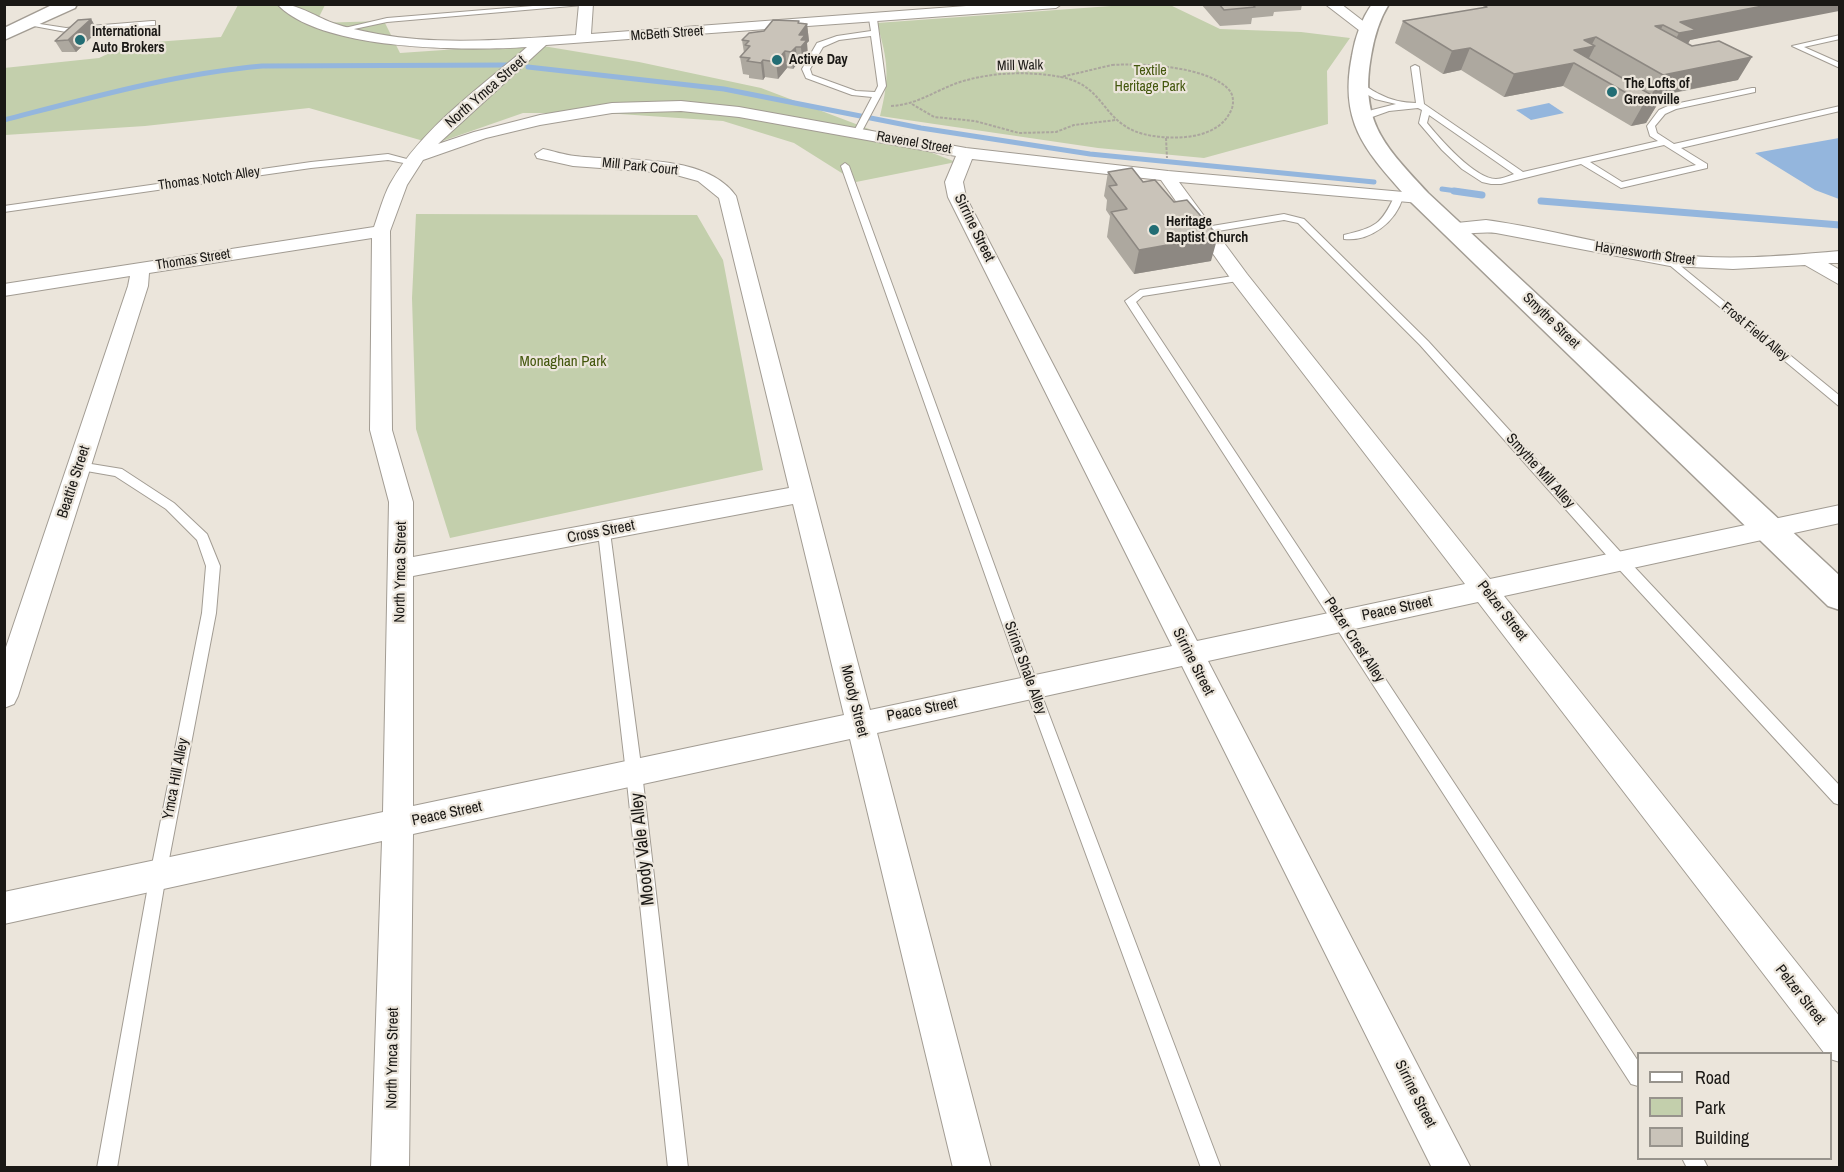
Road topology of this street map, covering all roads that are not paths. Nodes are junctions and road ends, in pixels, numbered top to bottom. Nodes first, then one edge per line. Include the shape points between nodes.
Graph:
1 (69, 4) edge
2 (283, 4) edge
3 (591, 4) edge
4 (1056, 4) edge
5 (1331, 4) edge
6 (1381, 4) edge
7 (585, 5) edge
8 (914, 10) edge
9 (152, 24) dead end
10 (874, 26) junction
11 (14, 28) edge
12 (340, 30) junction
13 (1368, 31) junction
14 (1839, 37) edge
15 (583, 40) junction
16 (540, 43) junction
17 (1839, 66) edge
18 (1415, 67) dead end
19 (1356, 84) junction
20 (1752, 90) dead end
21 (878, 95) junction
22 (1406, 105) junction
23 (1423, 107) junction
24 (1839, 108) edge
25 (1361, 118) junction
26 (860, 128) junction
27 (1669, 144) junction
28 (966, 153) junction
29 (543, 154) dead end
30 (415, 160) junction
31 (1583, 161) junction
32 (845, 166) dead end
33 (1168, 166) junction
34 (1521, 175) junction
35 (1409, 198) junction
36 (4, 210) edge
37 (1453, 228) junction
38 (1206, 230) junction
39 (381, 231) junction
40 (737, 235) joint
41 (1347, 237) dead end
42 (1839, 257) edge
43 (1808, 259) junction
44 (1671, 261) junction
45 (141, 268) junction
46 (1240, 278) junction
47 (1839, 279) edge
48 (4, 290) edge
49 (1839, 403) edge
50 (79, 466) junction
51 (802, 494) junction
52 (1839, 514) edge
53 (1768, 530) junction
54 (604, 532) junction
55 (1621, 562) junction
56 (400, 569) junction
57 (1486, 591) junction
58 (1839, 597) edge
59 (1341, 621) junction
60 (1189, 655) junction
61 (1032, 688) junction
62 (4, 696) edge
63 (860, 723) junction
64 (634, 773) junction
65 (1839, 798) edge
66 (398, 824) junction
67 (158, 875) junction
68 (4, 908) edge
69 (1839, 1046) edge
70 (1637, 1075) edge
71 (107, 1167) edge
72 (390, 1167) edge
73 (678, 1167) edge
74 (972, 1167) edge
75 (1211, 1167) edge
76 (1452, 1167) edge

1 - 11 street
2 - 12 street, McBeth Street via 318,24
3 - 7 lane
4 - 8 street, McBeth Street
5 - 13 street
6 - 13 street, Smythe Street
7 - 12 lane via 387,20
7 - 15 street
8 - 10 street, McBeth Street
9 - 11 lane via 66,30
10 - 15 street, McBeth Street
10 - 21 lane via 882,86
10 - 21 lane via 820,45 806,69 809,76 855,93
12 - 16 street, McBeth Street via 433,44
13 - 19 street, Smythe Street
14 - 17 lane via 1796,46
15 - 16 street, McBeth Street
16 - 30 street, North Ymca Street via 446,126
18 - 23 lane
19 - 22 lane via 1378,97
19 - 25 street, Smythe Street
20 - 27 lane via 1662,112 1651,126 1653,134
21 - 26 lane
22 - 23 lane
22 - 25 lane
23 - 34 lane
23 - 34 lane via 1423,123 1440,146 1483,178 1493,182
24 - 27 lane
25 - 35 street, Smythe Street
26 - 28 street, Ravenel Street
26 - 30 street, Ravenel Street via 717,109 636,106 498,130
27 - 31 lane
27 - 31 lane via 1704,166 1621,185
28 - 33 street, Ravenel Street
28 - 60 street, Sirrine Street via 954,182 957,197
29 - 40 street, Mill Park Court via 573,161 670,168 704,177 727,196
30 - 36 lane, Thomas Notch Alley via 388,157 311,165
30 - 39 street, North Ymca Street via 398,185
31 - 34 lane
32 - 61 lane, Sirine Shale Alley
33 - 35 street, Ravenel Street
33 - 38 street, Pelzer Street via 1172,186
35 - 37 street, Smythe Street
35 - 41 lane via 1389,219 1363,234
37 - 44 street, Haynesworth Street via 1489,224
37 - 53 street, Smythe Street
38 - 46 street, Pelzer Street
38 - 55 lane, Smythe Mill Alley via 1284,217 1301,221 1425,343
39 - 45 street, Thomas Street
39 - 56 street, North Ymca Street via 381,430 401,502
40 - 51 street, Moody Street
42 - 43 street, Haynesworth Street
43 - 44 street, Haynesworth Street via 1740,263
43 - 47 street
44 - 49 lane, Frost Field Alley
45 - 48 street, Thomas Street
45 - 50 street, Beattie Street
46 - 57 street, Pelzer Street
46 - 59 lane, Pelzer Crest Alley via 1140,293 1130,301
50 - 62 street, Beattie Street
50 - 67 lane, Ymca Hill Alley via 118,472 170,506 202,537 213,566 209,613
51 - 54 street, Cross Street
51 - 63 street, Moody Street
52 - 53 street, Peace Street
53 - 55 street, Peace Street
53 - 58 street, Smythe Street
54 - 56 street, Cross Street
54 - 64 lane, Moody Vale Alley
55 - 57 street, Peace Street
55 - 65 lane, Smythe Mill Alley
56 - 66 street, North Ymca Street
57 - 59 street, Peace Street
57 - 69 street, Pelzer Street
59 - 60 street, Peace Street
59 - 70 lane, Pelzer Crest Alley
60 - 61 street, Peace Street
60 - 76 street, Sirrine Street
61 - 63 street, Peace Street
61 - 75 lane, Sirine Shale Alley
63 - 64 street, Peace Street
63 - 74 street, Moody Street
64 - 66 street, Peace Street
64 - 73 lane, Moody Vale Alley
66 - 67 street, Peace Street
66 - 72 street, North Ymca Street
67 - 68 street, Peace Street
67 - 71 lane, Ymca Hill Alley

